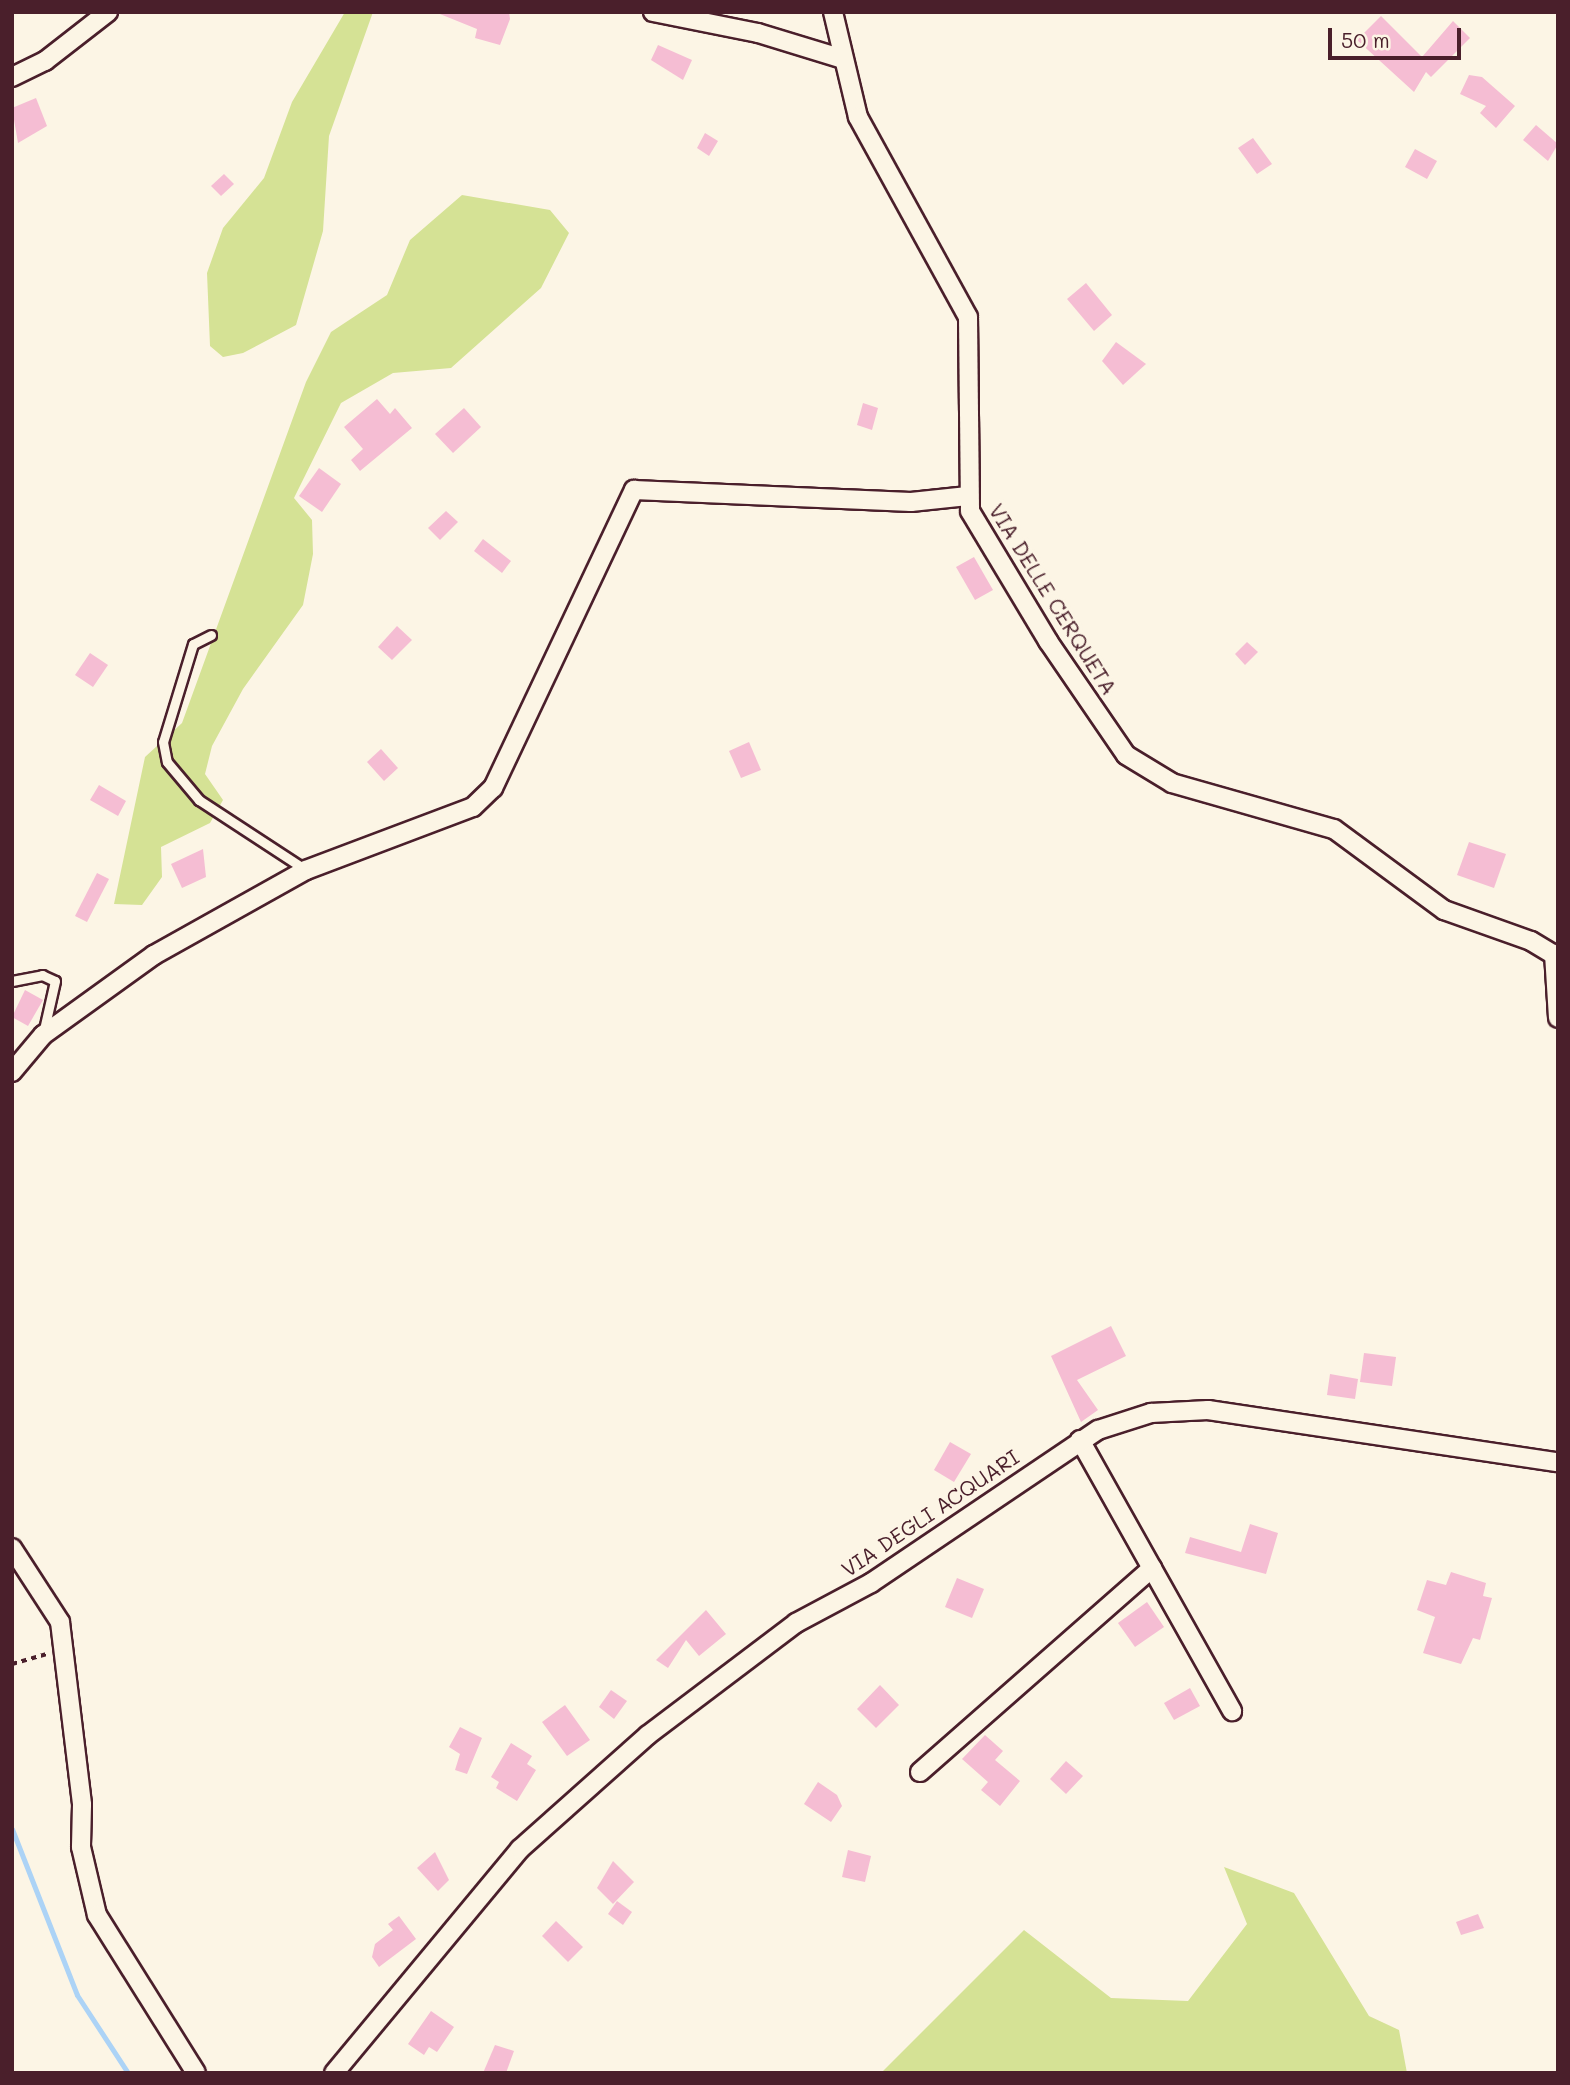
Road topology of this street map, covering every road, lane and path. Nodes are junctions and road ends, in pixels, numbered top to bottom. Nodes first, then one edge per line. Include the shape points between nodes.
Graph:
1 (108, 12) edge
2 (653, 12) edge
3 (833, 12) edge
4 (840, 58) junction
5 (12, 77) edge
6 (968, 496) junction
7 (211, 635) dead end
8 (306, 870) junction
9 (1556, 955) edge
10 (12, 981) edge
11 (1558, 1018) edge
12 (43, 1035) junction
13 (12, 1072) edge
14 (1080, 1440) junction
15 (1558, 1462) edge
16 (12, 1548) edge
17 (1152, 1568) junction
18 (64, 1651) junction
19 (12, 1664) edge
20 (1232, 1711) dead end
21 (920, 1772) dead end
22 (196, 2073) edge
23 (334, 2073) edge

1 - 5 street via 45,61
2 - 4 street via 758,33
3 - 4 street, VIA DELLE CERQUETA
4 - 6 street, VIA DELLE CERQUETA via 862,126 968,317
6 - 8 street via 911,502 634,490 493,788 473,807
6 - 9 street, VIA DELLE CERQUETA via 975,523 1044,634 1140,767 1183,787 1334,829 1444,910
7 - 8 lane via 193,644 163,742 167,762 199,800
8 - 12 street via 154,955
9 - 11 street
10 - 12 lane via 42,975 55,981
12 - 13 street
14 - 15 street, VIA DEGLI ACQUARI via 1139,1416 1208,1410
14 - 17 street
14 - 23 street, VIA DEGLI ACQUARI via 871,1583 806,1616 648,1735 520,1849
16 - 18 street via 60,1622
17 - 20 street
17 - 21 street
18 - 19 path
18 - 22 street via 88,1887 97,1915

